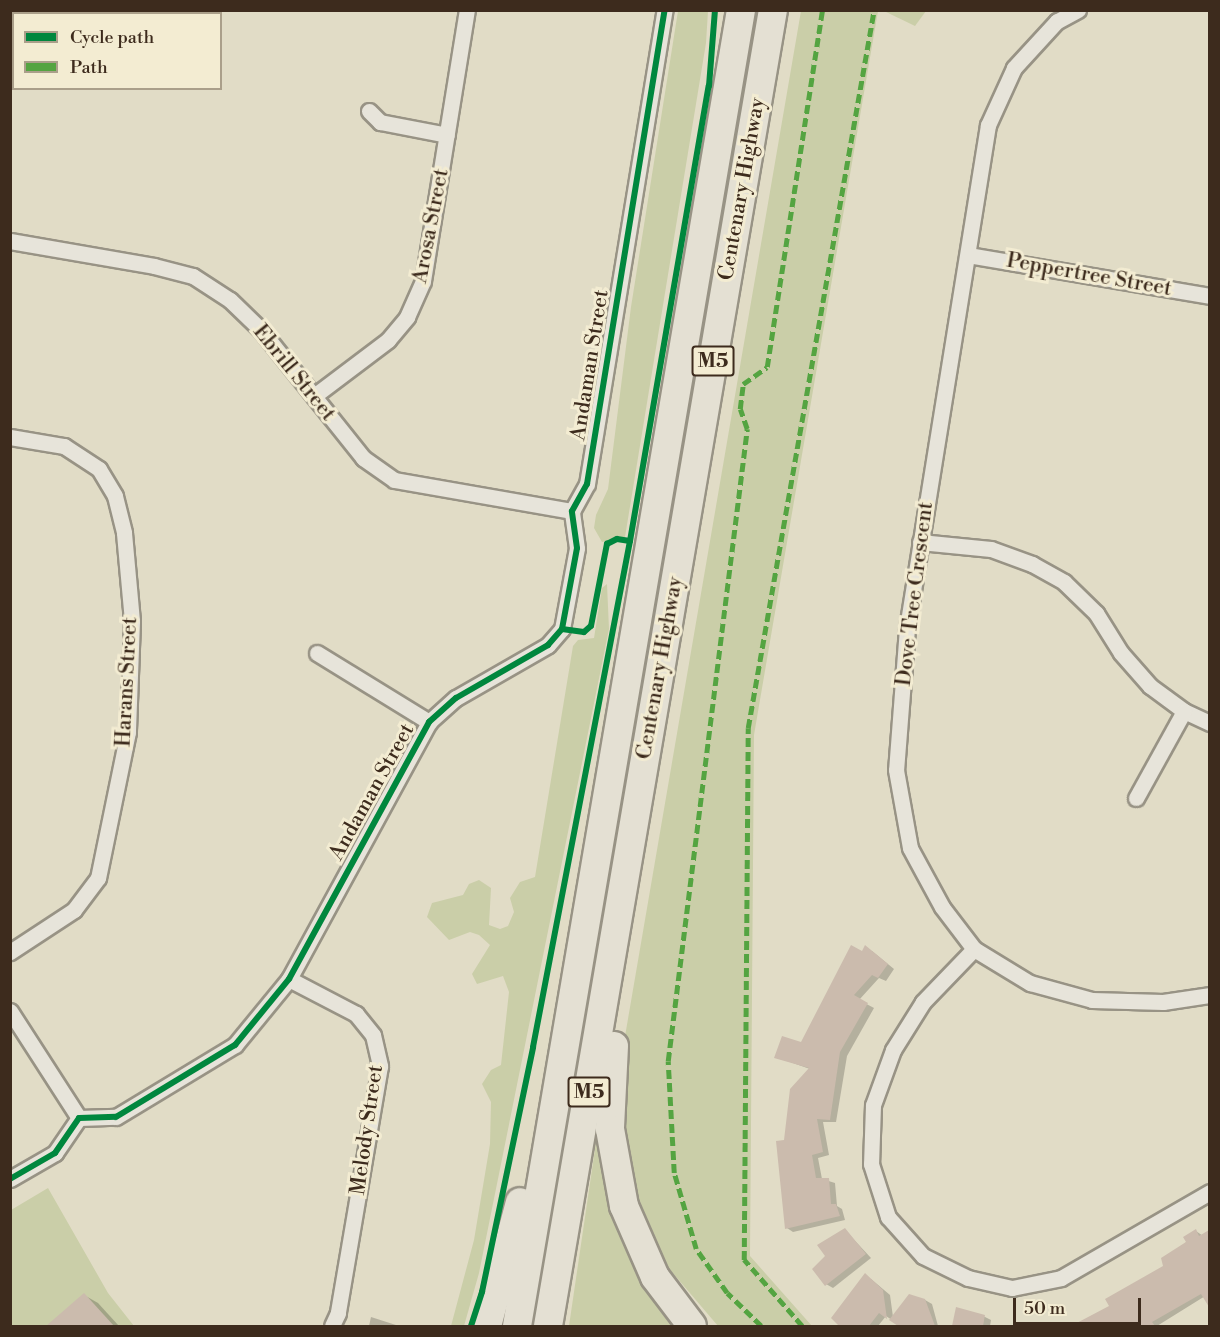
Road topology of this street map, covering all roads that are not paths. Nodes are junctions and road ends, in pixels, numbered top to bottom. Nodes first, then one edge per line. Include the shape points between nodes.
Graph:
1 (467, 10) edge
2 (665, 10) edge
3 (741, 10) edge
4 (773, 10) edge
5 (1078, 10) edge
6 (369, 111) dead end
7 (447, 135) junction
8 (10, 241) edge
9 (968, 255) junction
10 (1209, 296) edge
11 (314, 396) junction
12 (10, 437) edge
13 (572, 511) junction
14 (920, 542) junction
15 (317, 653) dead end
16 (1184, 711) junction
17 (429, 722) junction
18 (1209, 723) edge
19 (1136, 798) dead end
20 (626, 858) junction
21 (974, 950) junction
22 (10, 952) edge
23 (289, 979) junction
24 (1209, 995) edge
25 (10, 1011) edge
26 (563, 1052) junction
27 (79, 1119) junction
28 (10, 1179) edge
29 (1209, 1192) edge
30 (332, 1326) edge
31 (487, 1326) edge
32 (517, 1326) edge
33 (548, 1326) edge
34 (692, 1326) edge

1 - 7 street, Arosa Street
2 - 13 street, Andaman Street via 587,484
3 - 26 highway, Centenary Highway / M5
4 - 20 highway, Centenary Highway / M5
5 - 9 street, Dove Tree Crescent via 1057,21 1014,68 988,125
6 - 7 street via 380,122
7 - 11 street, Arosa Street via 423,280 407,317 388,340
8 - 11 street, Ebrill Street via 193,276 230,300 261,330
9 - 10 street, Peppertree Street
9 - 14 street, Dove Tree Crescent
11 - 13 street, Ebrill Street via 363,458 394,480
12 - 22 street, Harans Street via 64,446 99,469 115,496 124,533 132,621 128,732 98,878 74,910
13 - 17 street, Andaman Street via 577,548 562,628 548,645 456,698
14 - 16 street via 990,549 1032,564 1064,582 1096,613 1121,653 1150,686
14 - 21 street, Dove Tree Crescent via 907,628 896,770 910,849 942,907
15 - 17 street
16 - 18 street
16 - 19 street
17 - 23 street, Andaman Street
20 - 33 highway, Centenary Highway / M5
20 - 34 highway via 638,883 612,1065 609,1113 613,1158 624,1206 644,1256 669,1298
21 - 24 street, Dove Tree Crescent via 1030,983 1092,1000 1163,1002
21 - 29 street via 923,1002 893,1050 873,1106 871,1164 888,1217 923,1256 968,1278 1012,1288 1061,1278
23 - 27 street, Andaman Street via 235,1045 116,1117
23 - 30 street, Melody Street via 356,1014 374,1035 380,1066 338,1313
25 - 27 street
26 - 31 highway via 545,1068 516,1223
26 - 32 highway, Centenary Highway / M5
27 - 28 street via 56,1153

